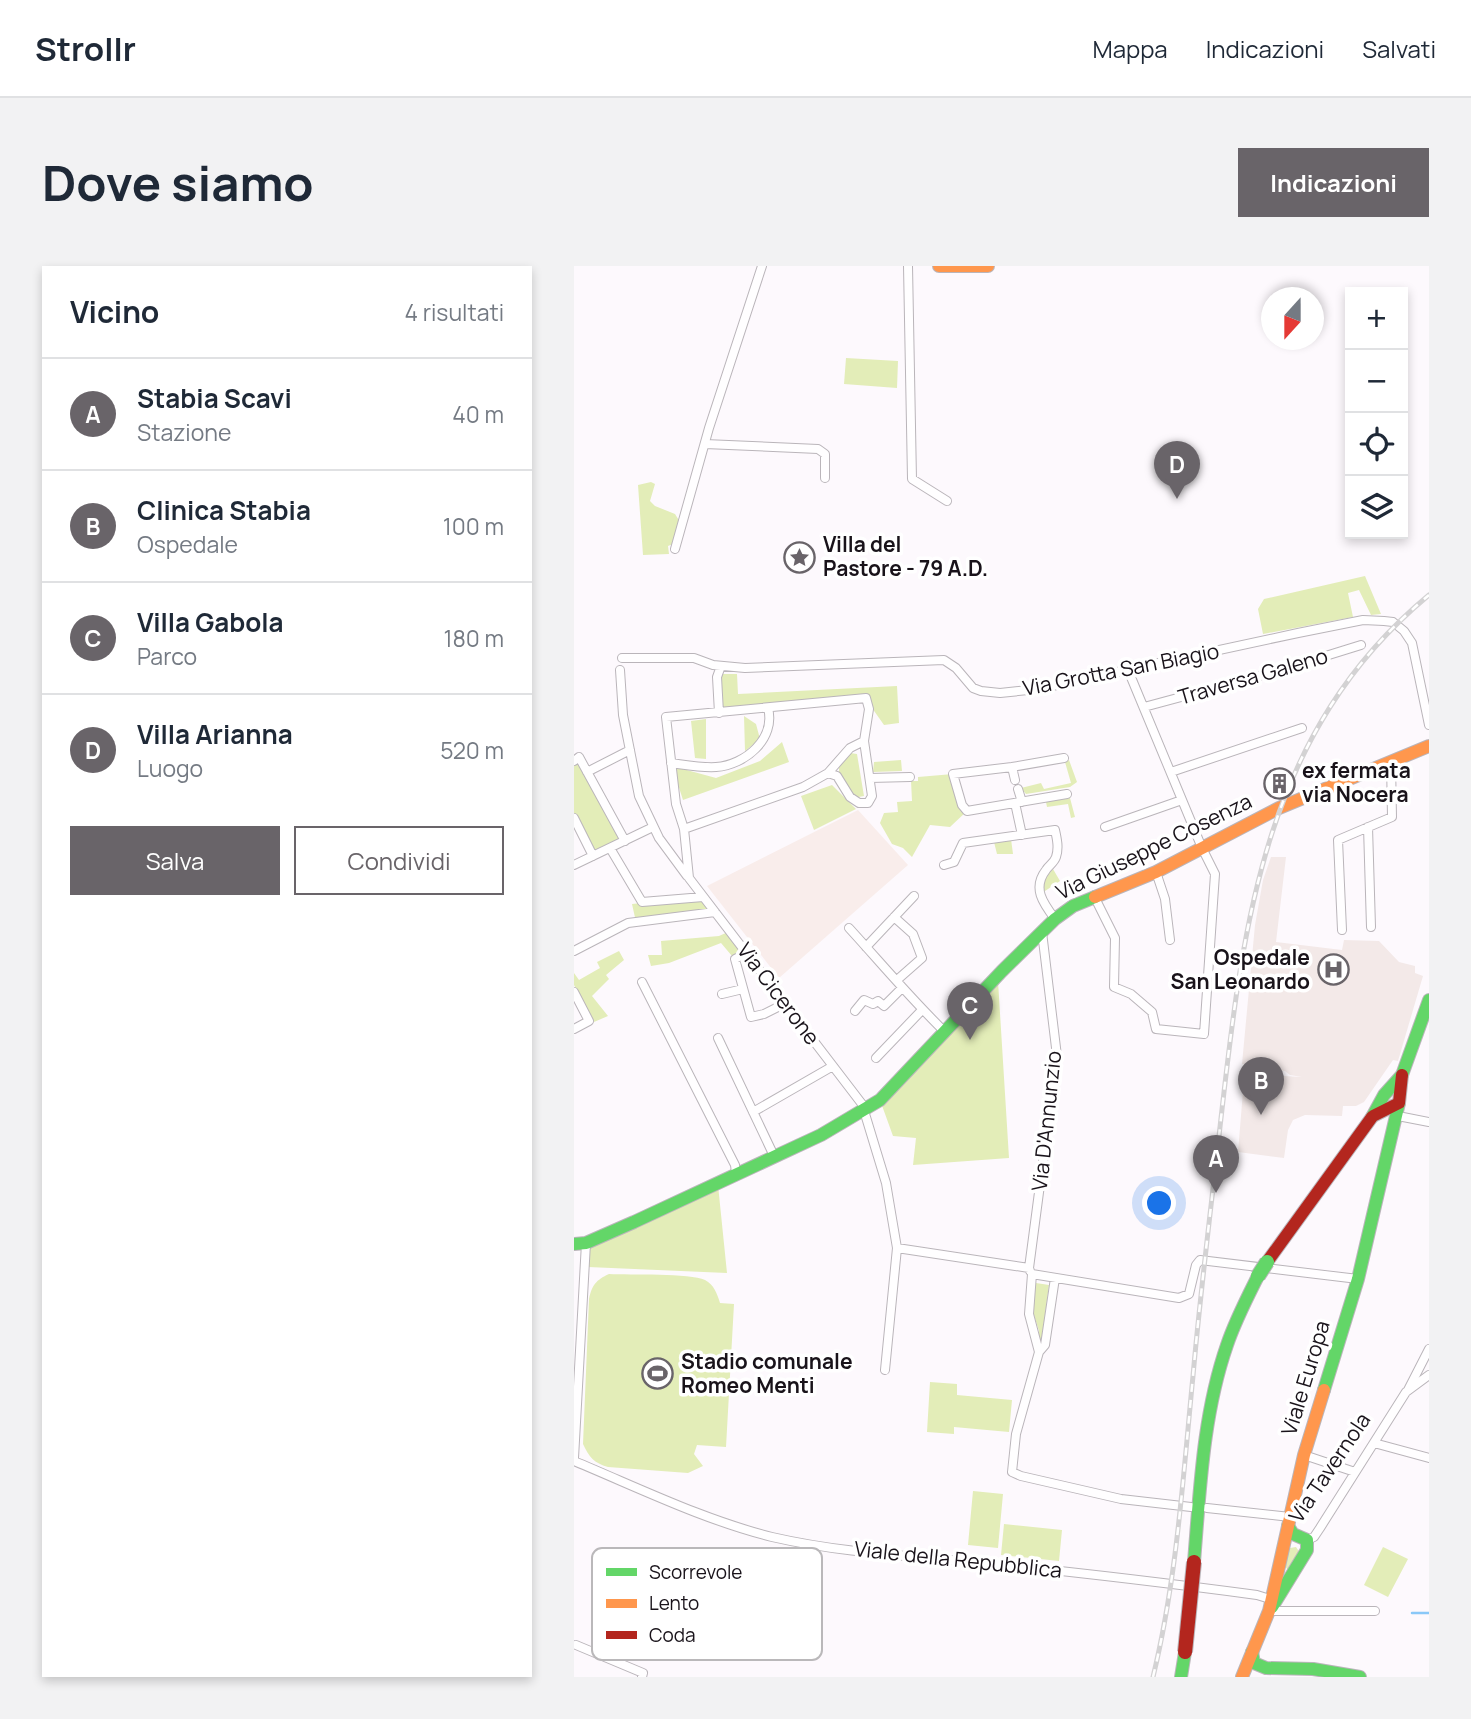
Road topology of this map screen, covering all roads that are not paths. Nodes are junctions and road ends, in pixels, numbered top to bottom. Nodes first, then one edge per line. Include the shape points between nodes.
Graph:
1 (762, 266) edge
2 (908, 266) edge
3 (939, 266) edge
4 (988, 266) edge
5 (705, 444) junction
6 (825, 478) dead end
7 (947, 501) dead end
8 (675, 549) dead end
9 (1361, 645) dead end
10 (622, 658) dead end
11 (720, 666) junction
12 (620, 670) dead end
13 (1128, 670) junction
14 (768, 708) junction
15 (1144, 708) junction
16 (719, 713) junction
17 (1429, 725) edge
18 (1302, 728) dead end
19 (864, 741) junction
20 (1429, 746) edge
21 (630, 750) junction
22 (1063, 758) dead end
23 (574, 761) edge
24 (1391, 762) junction
25 (671, 763) junction
26 (1012, 767) junction
27 (587, 772) junction
28 (1171, 772) junction
29 (828, 774) junction
30 (910, 776) dead end
31 (870, 778) junction
32 (1067, 794) dead end
33 (1182, 800) junction
34 (1018, 802) junction
35 (574, 818) edge
36 (653, 827) junction
37 (1105, 827) dead end
38 (1368, 828) junction
39 (684, 829) junction
40 (1022, 835) junction
41 (625, 841) junction
42 (610, 848) junction
43 (1202, 848) junction
44 (593, 856) junction
45 (574, 865) edge
46 (944, 865) dead end
47 (1156, 872) junction
48 (689, 878) junction
49 (914, 896) dead end
50 (1094, 896) junction
51 (703, 897) junction
52 (715, 912) junction
53 (894, 917) junction
54 (1055, 919) junction
55 (1371, 927) dead end
56 (849, 928) dead end
57 (1342, 930) dead end
58 (1042, 932) junction
59 (1170, 940) dead end
60 (866, 947) junction
61 (574, 951) edge
62 (747, 953) junction
63 (897, 980) junction
64 (642, 982) dead end
65 (902, 988) junction
66 (743, 989) junction
67 (574, 992) edge
68 (722, 994) dead end
69 (1429, 1000) edge
70 (786, 1003) junction
71 (922, 1010) junction
72 (855, 1011) dead end
73 (574, 1029) edge
74 (945, 1032) junction
75 (718, 1038) dead end
76 (876, 1058) dead end
77 (833, 1066) junction
78 (1392, 1103) junction
79 (865, 1111) junction
80 (753, 1112) junction
81 (1429, 1122) edge
82 (774, 1156) junction
83 (736, 1173) junction
84 (580, 1244) edge
85 (897, 1248) junction
86 (1031, 1271) junction
87 (1055, 1279) junction
88 (1358, 1279) junction
89 (1429, 1349) edge
90 (1039, 1352) junction
91 (577, 1353) edge
92 (885, 1370) dead end
93 (1427, 1379) edge
94 (1406, 1392) junction
95 (1374, 1443) junction
96 (1304, 1455) junction
97 (1429, 1458) edge
98 (574, 1459) edge
99 (1355, 1472) junction
100 (1191, 1507) dead end
101 (1207, 1508) dead end
102 (1292, 1532) junction
103 (1278, 1563) junction
104 (1295, 1571) junction
105 (1270, 1605) junction
106 (1375, 1611) dead end
107 (1252, 1653) junction
108 (612, 1660) edge
109 (1266, 1668) junction
110 (642, 1677) edge
111 (1181, 1677) edge
112 (1244, 1677) edge
113 (1360, 1677) edge

1 - 5 street
2 - 7 street via 912,479
3 - 4 main road
5 - 6 street via 818,449 825,454
5 - 8 street
9 - 15 street, Traversa Galeno
10 - 11 street, Via Grotta San Biagio via 694,658
11 - 13 street, Via Grotta San Biagio via 944,660 973,688 1000,693
11 - 16 street
12 - 21 street, Via Cicerone
13 - 15 street
13 - 17 street, Via Grotta San Biagio via 1363,621 1393,622 1412,643
14 - 16 street
14 - 19 street via 866,698 869,709
14 - 25 street via 768,727 753,752 717,767
15 - 28 street
16 - 25 street via 666,717
18 - 28 street
19 - 29 street via 850,748
19 - 31 street
20 - 24 main road, Via Giuseppe Cosenza
21 - 27 street
21 - 36 street, Via Cicerone via 639,796
22 - 26 street
23 - 27 street via 579,757
24 - 38 street via 1392,817
24 - 43 main road, Via Giuseppe Cosenza via 1279,808
25 - 39 street
26 - 34 street
26 - 34 street via 953,774 967,811
27 - 41 street
28 - 33 street
29 - 31 street via 837,776 859,803 869,803
29 - 39 street
30 - 31 street
32 - 34 street
33 - 37 street
33 - 43 street
34 - 40 street
35 - 44 street
36 - 41 street
36 - 48 street, Via Cicerone
38 - 55 street
38 - 57 street via 1338,840
39 - 48 street
40 - 46 street via 964,844 954,862
40 - 54 street via 1055,830 1057,856 1038,888
41 - 42 street
42 - 44 street
42 - 51 street via 642,902
43 - 47 main road, Via Giuseppe Cosenza
43 - 50 street via 1215,874 1204,1034 1156,1029 1152,1012 1114,987 1115,937
44 - 45 street
47 - 50 main road, Via Giuseppe Cosenza
47 - 59 street
48 - 51 street, Via Cicerone
49 - 53 street
50 - 54 main road, Via Giuseppe Cosenza
51 - 52 street, Via Cicerone
52 - 61 street via 628,923
52 - 62 street, Via Cicerone
53 - 60 street
53 - 63 street via 913,934 922,958
54 - 58 main road, Via Giuseppe Cosenza
56 - 60 street
58 - 74 main road, Via Giuseppe Cosenza
58 - 86 street, Via D'Annunzio via 1057,1056
60 - 63 street
62 - 66 street via 735,959
62 - 70 street, Via Cicerone
63 - 65 street
64 - 83 street
65 - 71 street
65 - 72 street via 884,1006 864,1000
66 - 68 street
66 - 70 street via 751,1017
67 - 73 street via 589,1021
69 - 78 main road, Viale Europa
70 - 77 street, Via Cicerone
71 - 74 street
71 - 76 street
74 - 79 main road, Via Giuseppe Cosenza
75 - 80 street
77 - 79 street, Via Cicerone
77 - 80 street
78 - 81 street
78 - 88 main road, Viale Europa
78 - 111 main road, bridge via 1372,1117 1267,1262 1226,1344 1206,1427
79 - 82 main road, Via Giuseppe Cosenza
79 - 85 street, Via Cicerone via 886,1183
80 - 82 street
82 - 83 main road, Via Giuseppe Cosenza
83 - 84 main road, Via Giuseppe Cosenza
84 - 91 street
85 - 86 street
85 - 92 street, Via Cicerone
86 - 87 street
86 - 90 street, Via D'Annunzio via 1029,1314
87 - 88 street via 1180,1298 1189,1294 1200,1260
87 - 90 street via 1045,1345
88 - 96 main road, Viale Europa
89 - 94 street
90 - 100 street via 1016,1434 1012,1472 1121,1499
91 - 98 street
93 - 94 street, Via Tavernola
94 - 95 street, Via Tavernola
95 - 97 street
95 - 99 street, Via Tavernola
96 - 99 street
96 - 102 main road, Viale Europa
98 - 105 street, Viale della Repubblica via 710,1518 772,1537 1257,1595
99 - 102 street, Via Tavernola via 1314,1537
101 - 102 street
102 - 103 main road, Viale Europa
102 - 104 main road, Via Tavernola via 1307,1550
103 - 104 main road via 1284,1571
103 - 105 main road, Viale Europa
104 - 105 main road, Via Tavernola
105 - 106 street
105 - 107 main road, Viale Europa
107 - 109 main road via 1254,1663
107 - 112 main road
108 - 110 street via 643,1673
109 - 112 main road
109 - 113 main road

